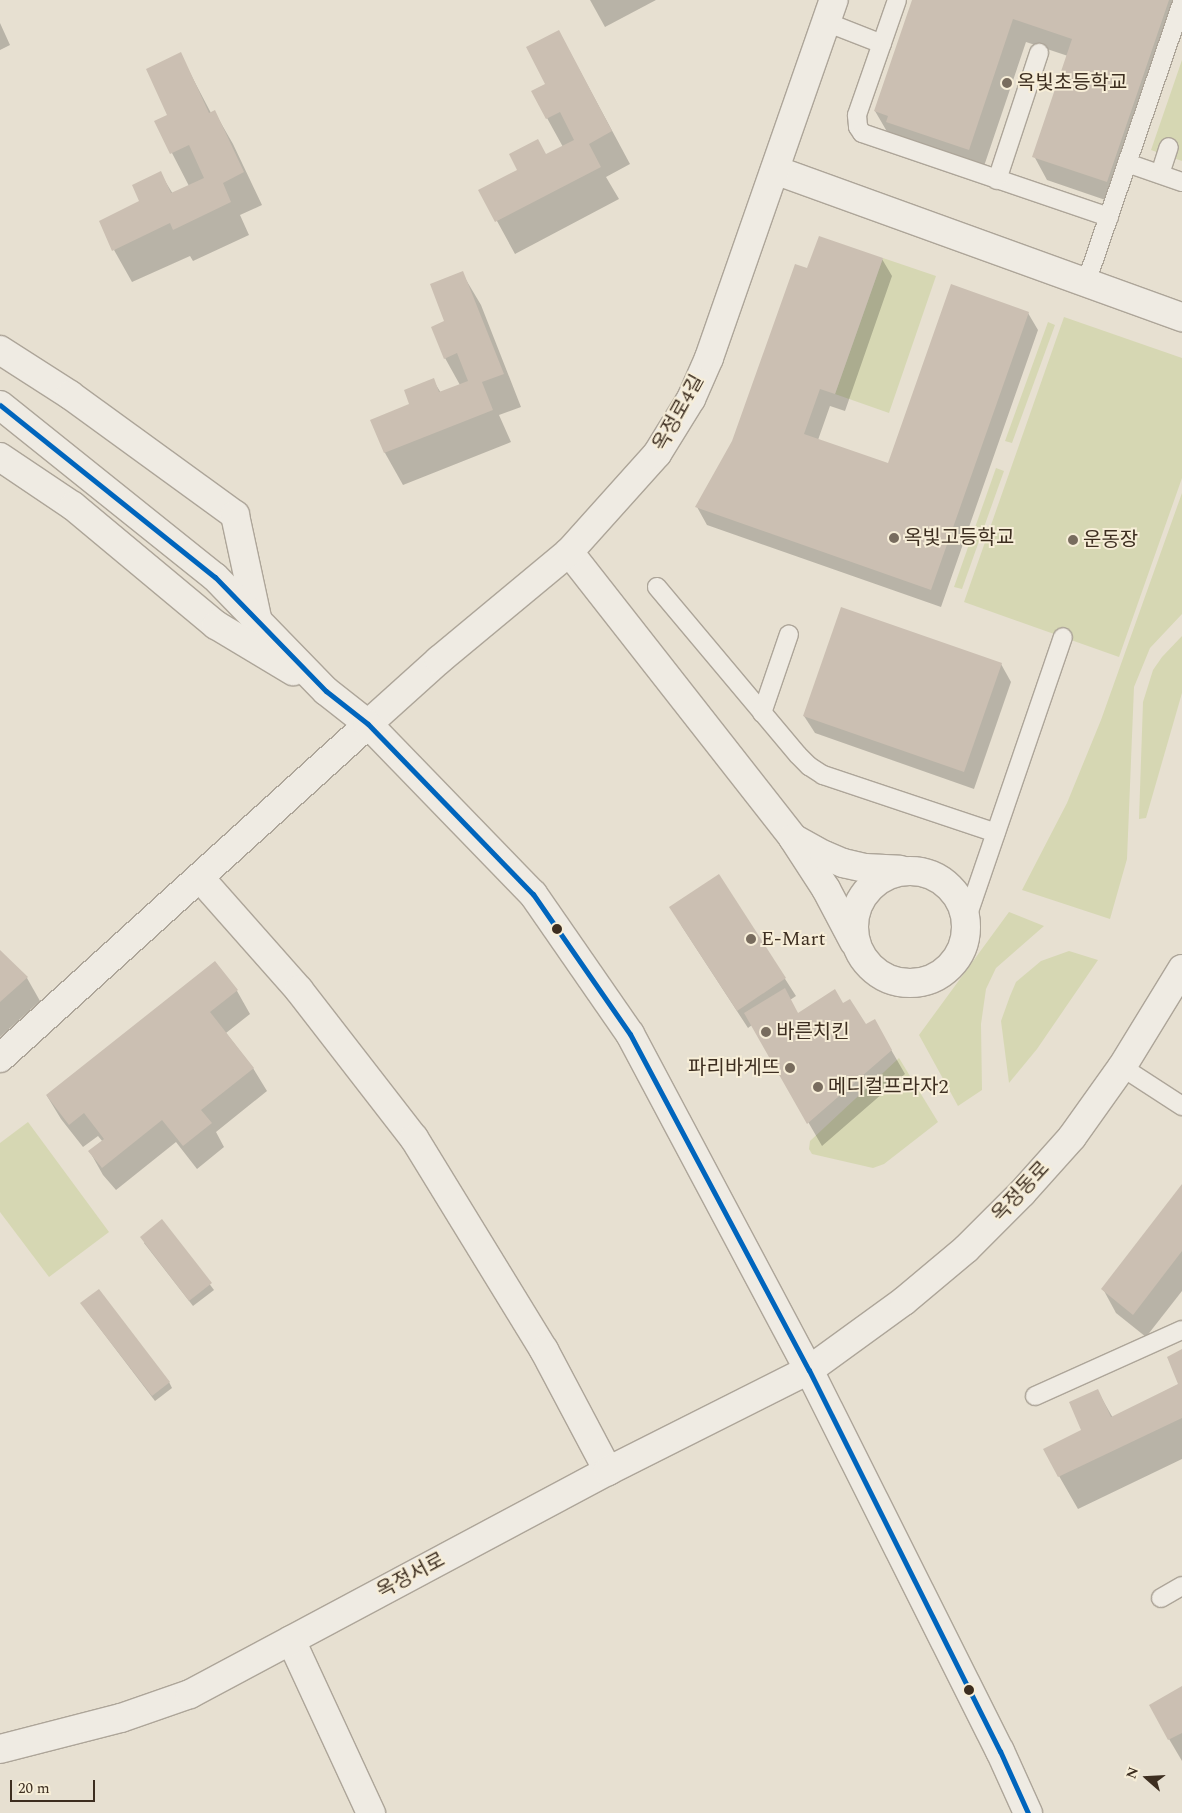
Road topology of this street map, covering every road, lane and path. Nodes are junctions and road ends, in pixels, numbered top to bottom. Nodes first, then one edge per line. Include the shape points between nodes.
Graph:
1 (898, 0) edge
2 (1182, 3) edge
3 (830, 11) edge
4 (882, 44) junction
5 (1039, 53) dead end
6 (1169, 148) dead end
7 (1127, 164) junction
8 (775, 170) junction
9 (1160, 174) junction
10 (996, 180) junction
11 (1182, 182) edge
12 (1109, 217) junction
13 (1086, 283) junction
14 (1182, 317) edge
15 (0, 350) edge
16 (0, 405) edge
17 (0, 457) edge
18 (569, 552) junction
19 (657, 587) dead end
20 (258, 622) junction
21 (789, 634) dead end
22 (1063, 637) dead end
23 (326, 691) junction
24 (762, 713) junction
25 (368, 724) junction
26 (996, 832) junction
27 (793, 838) junction
28 (916, 871) junction
29 (200, 878) junction
30 (965, 923) junction
31 (858, 950) junction
32 (1182, 968) edge
33 (0, 1058) edge
34 (1122, 1067) junction
35 (1182, 1106) edge
36 (1182, 1330) edge
37 (809, 1370) junction
38 (1035, 1396) dead end
39 (608, 1471) junction
40 (1182, 1586) edge
41 (1161, 1598) dead end
42 (291, 1640) junction
43 (0, 1749) edge
44 (371, 1813) edge
45 (1028, 1813) edge

1 - 4 lane
2 - 7 lane
3 - 4 lane
3 - 8 street, 옥정로4길
4 - 10 lane via 857,115 862,133
5 - 10 lane
6 - 9 lane
7 - 9 lane
7 - 12 lane
8 - 13 street
8 - 18 street, 옥정로4길 via 709,358 687,406 657,454
9 - 11 lane
10 - 12 lane
12 - 13 lane
13 - 14 street
15 - 20 street via 70,395 235,515
16 - 20 street via 215,577
17 - 23 street via 73,506 216,626
18 - 25 street, 옥정로4길
18 - 27 street
19 - 24 lane
20 - 23 street
21 - 24 lane
22 - 26 lane
23 - 25 street
24 - 26 lane via 798,755 823,775
25 - 29 street, 옥정로4길
25 - 37 street via 534,894 630,1034
26 - 30 lane
27 - 28 street via 824,855 865,868
27 - 31 street via 826,889
28 - 30 street via 936,877 952,890 963,908
28 - 31 street via 888,875 875,883 860,900 855,913 854,933
29 - 33 street, 옥정로4길
29 - 39 street via 299,990 414,1138 544,1350
30 - 31 street via 961,951 955,961 940,974 922,982 899,982 882,976 869,966
32 - 34 street, 옥정동로
34 - 35 lane
34 - 37 street, 옥정동로 via 1072,1137 966,1249 904,1301
36 - 38 lane
37 - 39 street, 옥정서로
37 - 45 street
39 - 42 street, 옥정서로
40 - 41 lane
42 - 43 street, 옥정서로 via 190,1694 121,1718
42 - 44 street

